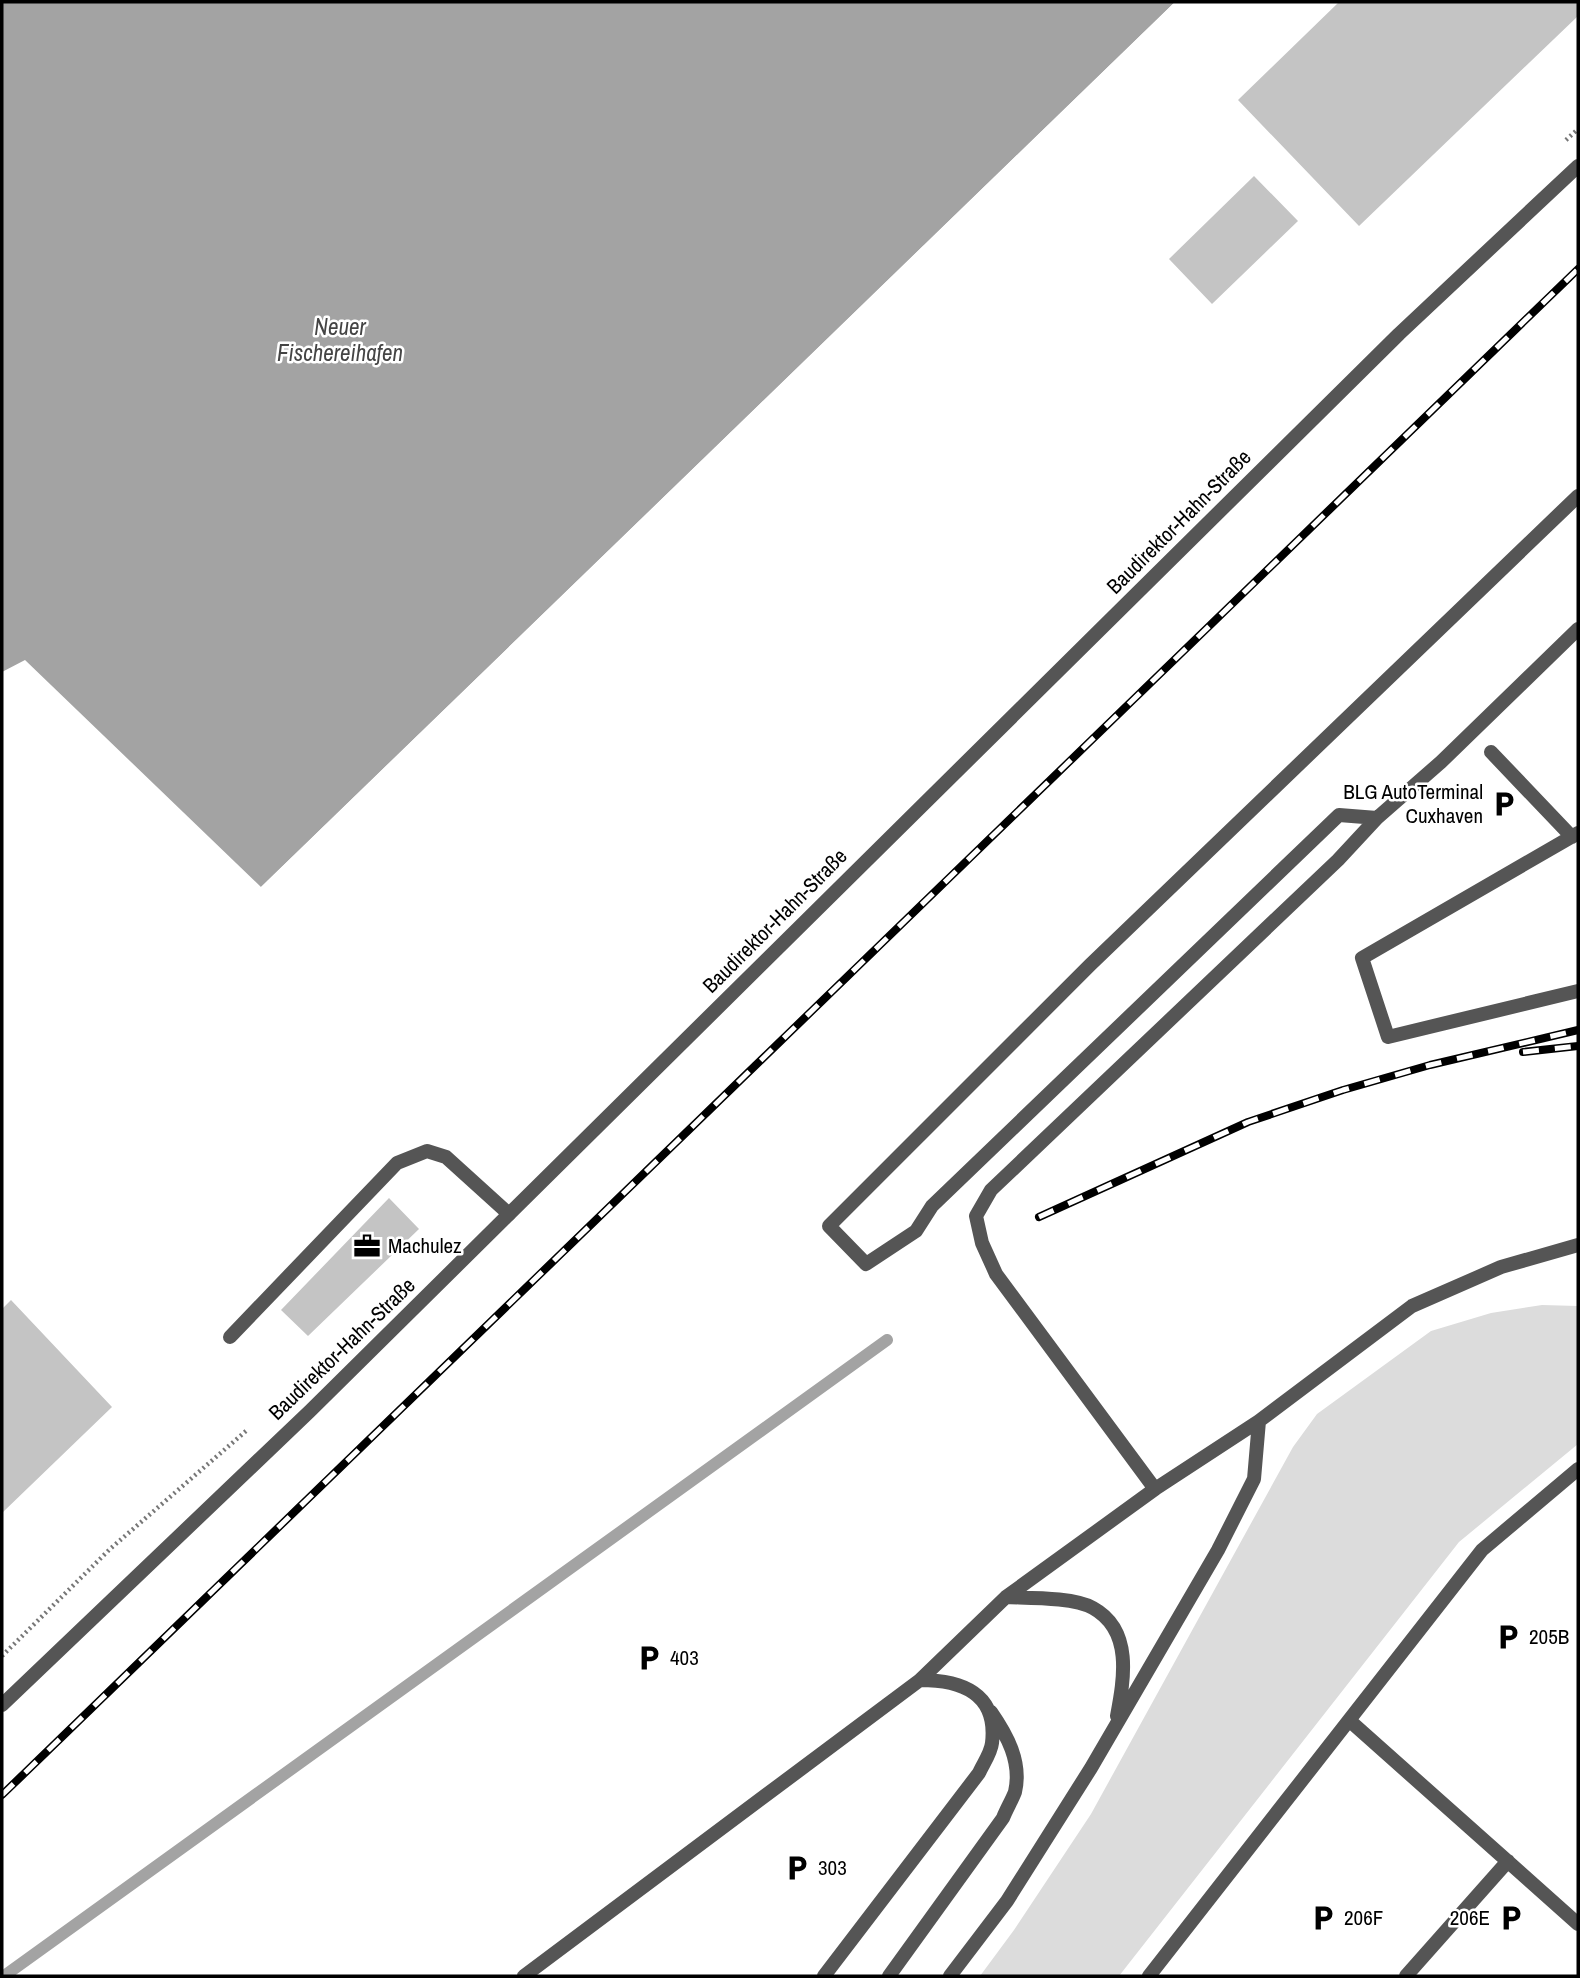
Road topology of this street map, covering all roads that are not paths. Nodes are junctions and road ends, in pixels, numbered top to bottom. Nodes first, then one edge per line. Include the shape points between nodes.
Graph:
1 (1578, 166) edge
2 (1578, 496) edge
3 (1578, 629) edge
4 (1491, 752) dead end
5 (1377, 818) junction
6 (1575, 835) edge
7 (1578, 991) edge
8 (509, 1214) junction
9 (1578, 1245) edge
10 (230, 1337) dead end
11 (1259, 1422) junction
12 (1578, 1469) edge
13 (1155, 1489) junction
14 (1006, 1597) junction
15 (920, 1679) junction
16 (983, 1699) junction
17 (2, 1705) edge
18 (1350, 1721) junction
19 (1115, 1728) junction
20 (1508, 1861) junction
21 (1578, 1924) edge
22 (546, 1961) junction
23 (524, 1976) edge
24 (537, 1976) edge
25 (824, 1976) edge
26 (889, 1976) edge
27 (950, 1976) edge
28 (1149, 1976) edge
29 (1406, 1976) edge

1 - 8 street, Baudirektor-Hahn-Straße via 1399,334
2 - 5 street via 1090,965 829,1226 866,1264 916,1231 932,1206 1339,815
3 - 5 street
4 - 6 street
5 - 13 street via 991,1190 976,1216 996,1274
6 - 7 street via 1362,958 1388,1037
8 - 10 street via 446,1157 427,1151 397,1163
8 - 17 street, Baudirektor-Hahn-Straße
9 - 11 street via 1501,1266 1412,1306
11 - 13 street
11 - 19 street via 1254,1479
12 - 18 street via 1482,1550
13 - 14 street
14 - 15 street
14 - 19 street via 1092,1607 1112,1623 1122,1646 1124,1675
15 - 16 street via 964,1686
15 - 22 street
16 - 25 street via 991,1719 992,1744 979,1773
16 - 26 street via 1008,1736 1015,1759 1015,1791 1003,1818
18 - 20 street
18 - 28 street
19 - 27 street via 1007,1900
20 - 21 street
20 - 29 street
22 - 23 street
22 - 24 street

